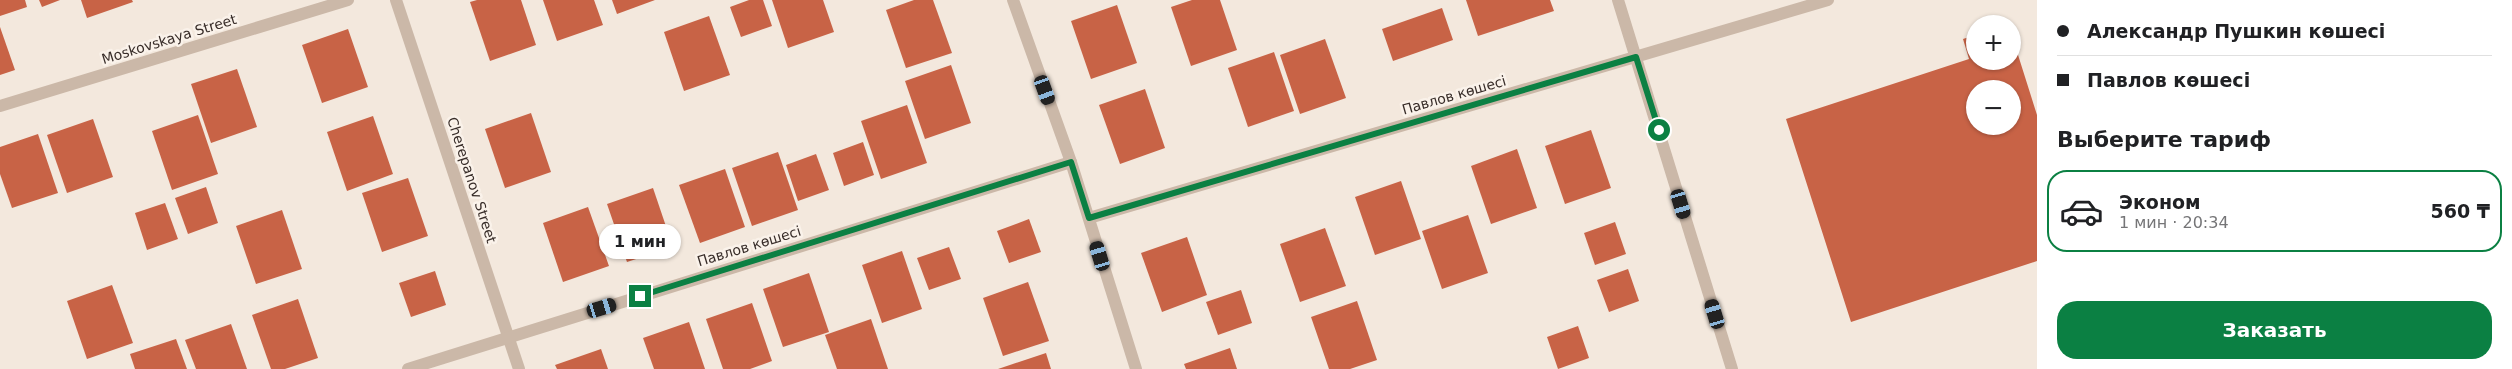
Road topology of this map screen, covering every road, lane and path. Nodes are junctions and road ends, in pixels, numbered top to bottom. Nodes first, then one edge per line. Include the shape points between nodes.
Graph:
1 (348, 0) edge
2 (396, 0) edge
3 (1013, 0) edge
4 (1618, 0) edge
5 (1828, 0) edge
6 (1636, 57) junction
7 (0, 106) edge
8 (1071, 162) junction
9 (1089, 218) junction
10 (508, 337) junction
11 (408, 369) edge
12 (518, 369) edge
13 (1136, 369) edge
14 (1732, 369) edge

1 - 7 street, Moskovskaya Street
2 - 10 street, Cherepanov Street
3 - 8 street
4 - 6 street
5 - 6 street, Павлов көшесі
6 - 9 street, Павлов көшесі
6 - 14 street
8 - 9 street
8 - 10 street, Павлов көшесі
9 - 13 street
10 - 11 street, Павлов көшесі
10 - 12 street, Cherepanov Street

